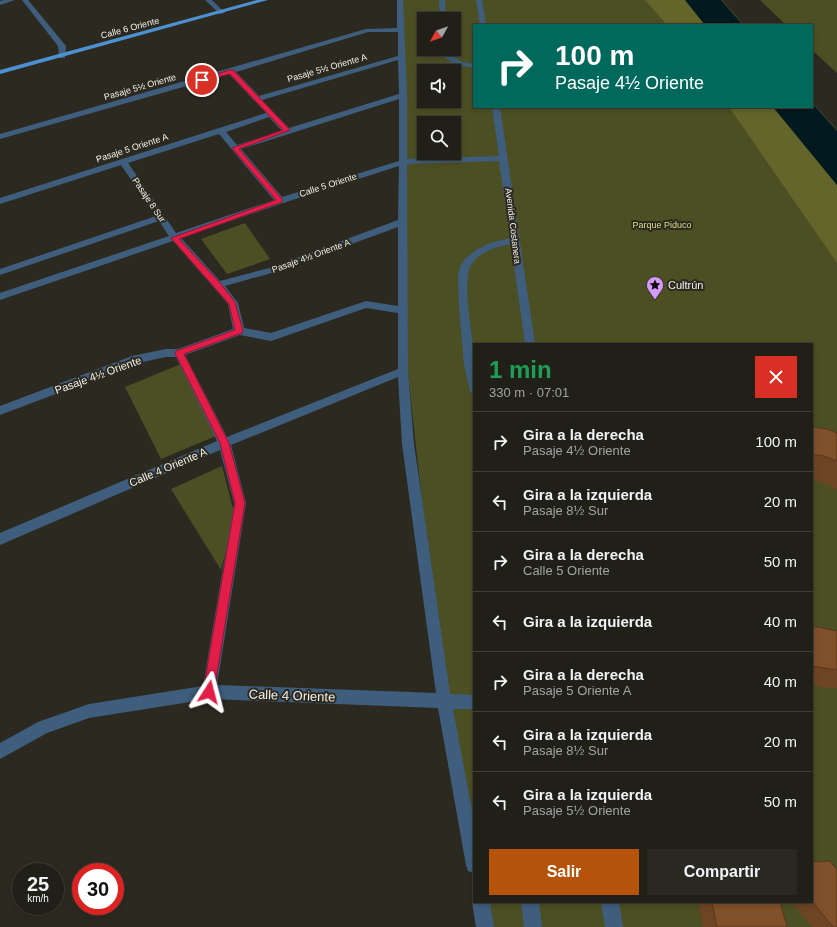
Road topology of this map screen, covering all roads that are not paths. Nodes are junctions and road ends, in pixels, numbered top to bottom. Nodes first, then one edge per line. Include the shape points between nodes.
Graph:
1 (12, 0) edge
2 (25, 0) edge
3 (208, 0) edge
4 (265, 0) edge
5 (400, 0) edge
6 (442, 0) edge
7 (479, 0) edge
8 (0, 3) edge
9 (443, 12) edge
10 (222, 13) junction
11 (482, 24) edge
12 (401, 30) junction
13 (62, 56) junction
14 (402, 56) junction
15 (447, 56) edge
16 (473, 66) edge
17 (0, 72) edge
18 (231, 72) junction
19 (403, 95) junction
20 (257, 98) junction
21 (496, 108) edge
22 (270, 114) junction
23 (287, 130) junction
24 (221, 131) junction
25 (0, 137) edge
26 (235, 148) junction
27 (504, 158) junction
28 (123, 162) junction
29 (403, 162) junction
30 (0, 200) edge
31 (280, 201) junction
32 (160, 218) junction
33 (402, 222) junction
34 (174, 238) junction
35 (514, 240) junction
36 (0, 272) edge
37 (218, 285) junction
38 (0, 298) edge
39 (404, 310) junction
40 (239, 331) junction
41 (530, 343) edge
42 (179, 353) junction
43 (403, 371) junction
44 (473, 381) edge
45 (0, 411) edge
46 (224, 443) junction
47 (1, 535) edge
48 (209, 692) junction
49 (444, 701) junction
50 (473, 702) edge
51 (0, 751) edge
52 (473, 860) edge
53 (481, 903) edge
54 (530, 903) edge
55 (610, 903) edge
56 (485, 927) edge
57 (533, 927) edge
58 (614, 927) edge

1 - 8 street
2 - 13 street via 62,46
3 - 10 street
4 - 10 main road, Calle 6 Oriente
5 - 12 street
6 - 9 street
7 - 11 street
10 - 13 main road, Calle 6 Oriente
12 - 14 street
12 - 18 street, Pasaje 5½ Oriente via 368,30
13 - 17 main road, Calle 6 Oriente
14 - 19 street
14 - 20 street, Pasaje 5½ Oriente A
15 - 16 street
18 - 20 street
18 - 25 street, Pasaje 5½ Oriente
19 - 23 street
19 - 29 street
20 - 22 street
21 - 27 street, Avenida Costanera
22 - 23 street
22 - 24 street, Pasaje 5 Oriente A
23 - 26 street
24 - 26 street
24 - 28 street, Pasaje 5 Oriente A
26 - 31 street
27 - 29 street, Calle 5 Oriente
27 - 35 street, Avenida Costanera
28 - 30 street, Pasaje 5 Oriente A
28 - 32 street, Pasaje 8 Sur
29 - 31 street, Calle 5 Oriente
29 - 33 street
31 - 34 street, Calle 5 Oriente
32 - 34 street, Pasaje 8 Sur
32 - 36 street
33 - 37 street, Pasaje 4½ Oriente A via 272,270
33 - 39 street
34 - 37 street, Pasaje 8 Sur
34 - 38 street, Calle 5 Oriente
35 - 41 street, Avenida Costanera
35 - 44 street via 485,248 465,267 462,294
37 - 40 street, Pasaje 8 Sur via 233,303
39 - 40 street via 366,304 271,338
39 - 43 street
40 - 42 street, Pasaje 4½ Oriente
42 - 45 street, Pasaje 4½ Oriente via 136,359
42 - 46 street
43 - 46 street, Calle 4 Oriente A
43 - 49 street via 408,444
46 - 47 street, Calle 4 Oriente A
46 - 48 street via 240,503
48 - 49 street, Calle 4 Oriente
48 - 51 street, Calle 4 Oriente via 89,711 43,727
49 - 50 street, Calle 4 Oriente
49 - 52 street
53 - 56 street
54 - 57 street
55 - 58 street

